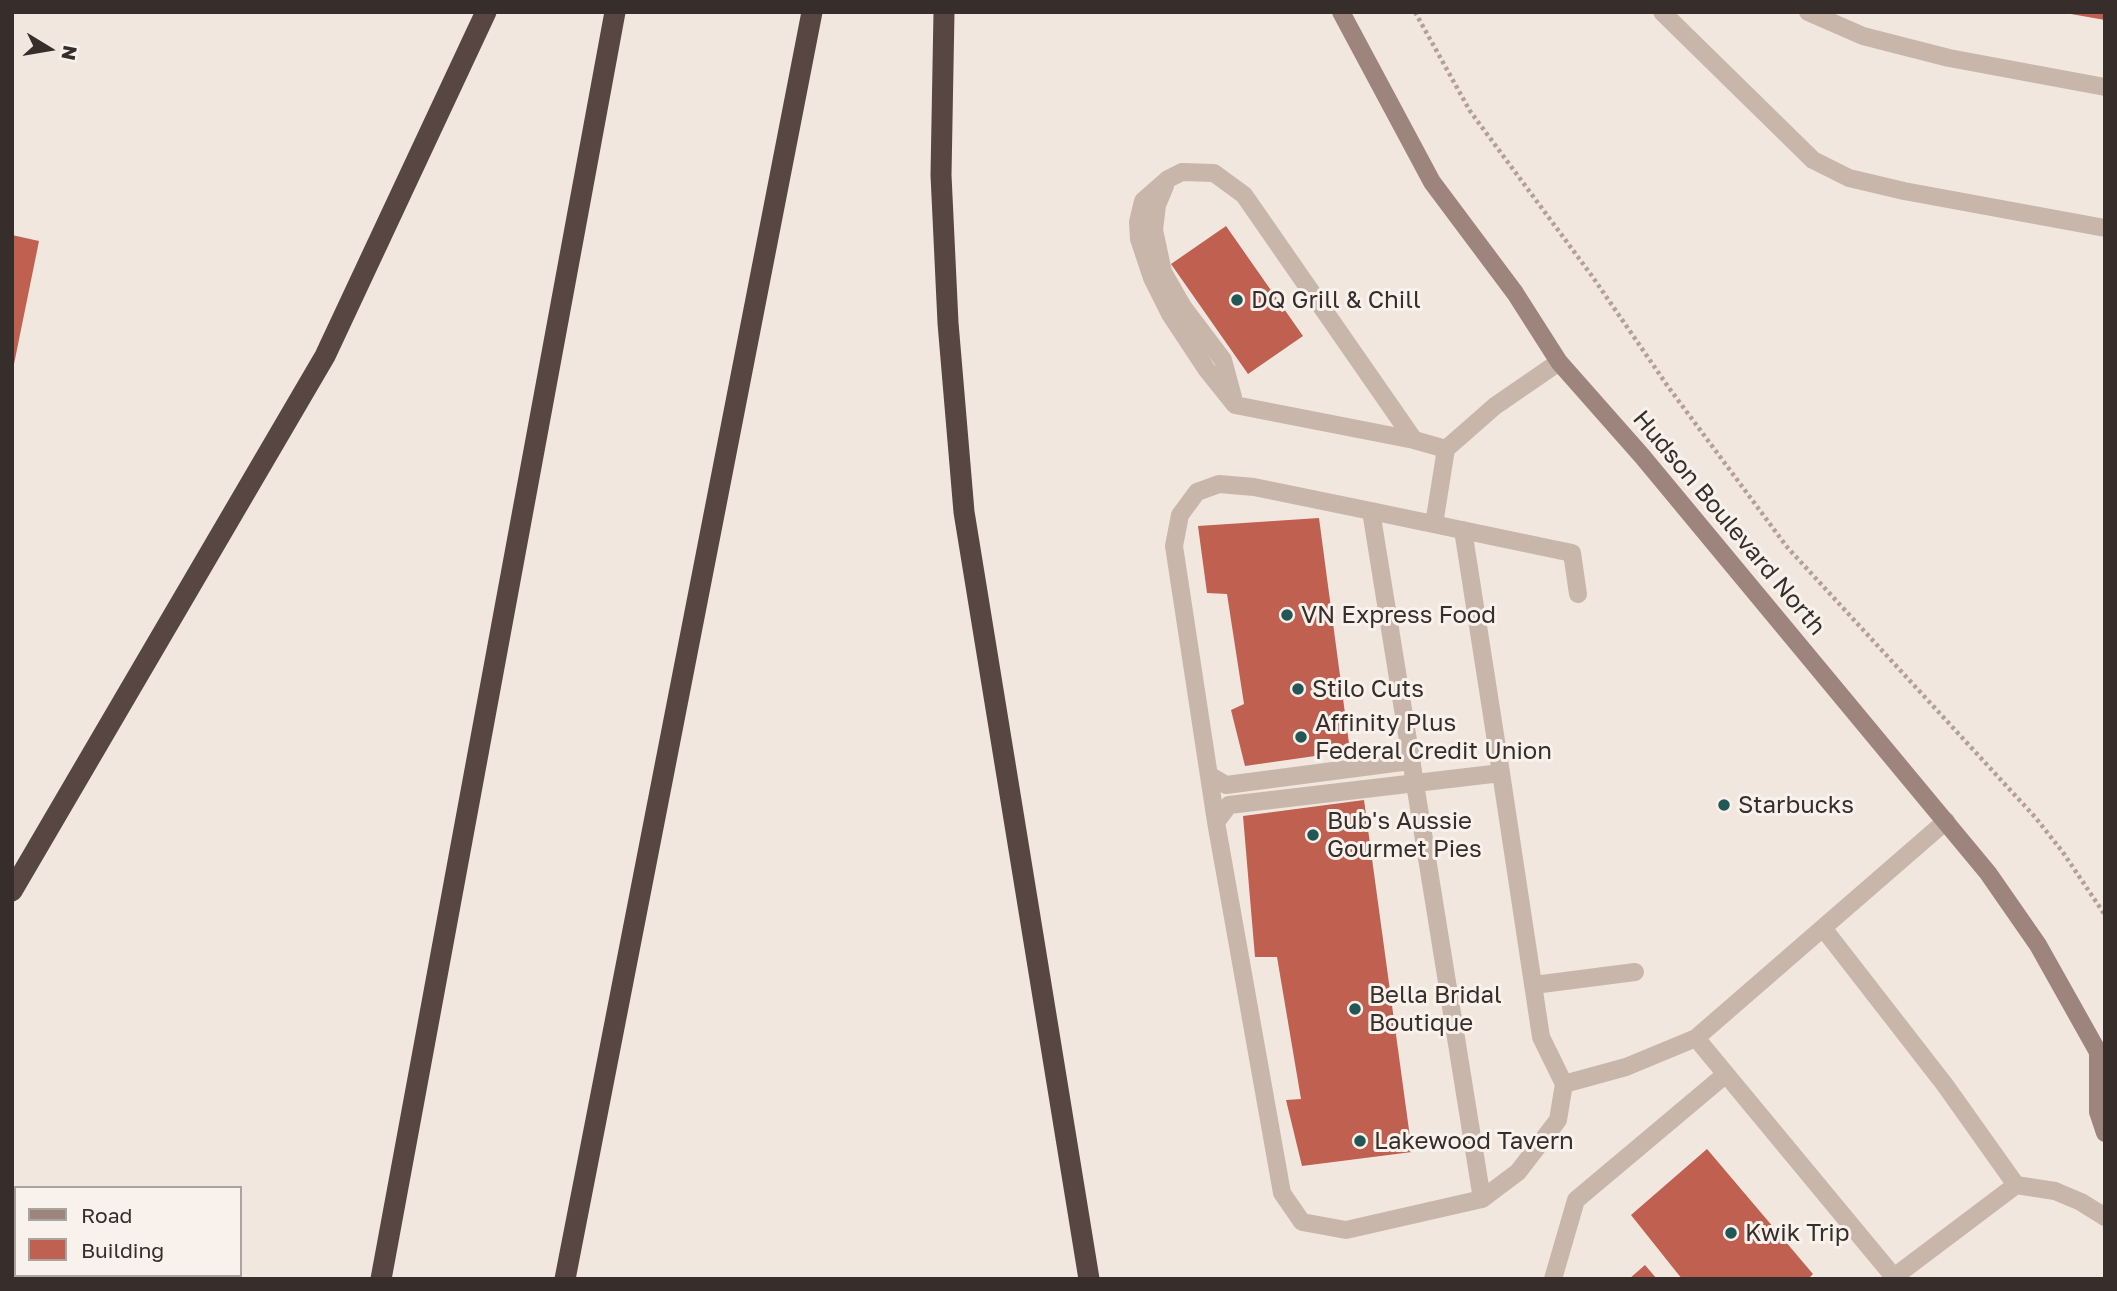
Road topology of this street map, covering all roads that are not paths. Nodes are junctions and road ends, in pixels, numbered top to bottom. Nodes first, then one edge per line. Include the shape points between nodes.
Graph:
1 (486, 12) edge
2 (615, 12) edge
3 (812, 12) edge
4 (944, 12) edge
5 (1341, 12) edge
6 (1808, 12) edge
7 (1668, 14) edge
8 (2105, 87) edge
9 (2105, 228) edge
10 (1559, 362) junction
11 (1414, 440) junction
12 (1446, 449) junction
13 (1371, 511) junction
14 (1434, 524) junction
15 (1463, 530) junction
16 (1578, 594) dead end
17 (1410, 761) junction
18 (1501, 773) junction
19 (1209, 775) junction
20 (1414, 785) junction
21 (1946, 821) junction
22 (1216, 822) junction
23 (12, 891) edge
24 (1823, 928) junction
25 (1636, 971) dead end
26 (1534, 985) junction
27 (1696, 1038) junction
28 (2101, 1055) edge
29 (1726, 1074) junction
30 (1564, 1084) junction
31 (2105, 1133) edge
32 (2016, 1185) junction
33 (1482, 1199) junction
34 (2105, 1217) edge
35 (1893, 1278) edge
36 (381, 1279) edge
37 (565, 1279) edge
38 (1088, 1279) edge
39 (1553, 1279) edge

1 - 23 highway via 325,356
2 - 36 highway
3 - 37 highway
4 - 38 highway via 944,229 964,512
5 - 10 street, Hudson Boulevard North via 1432,182 1515,293
6 - 8 lane via 1863,36 1949,58
7 - 9 lane via 1813,160 1849,178
10 - 12 lane via 1495,405
10 - 21 street, Hudson Boulevard North
11 - 11 lane via 1244,195 1214,173 1182,172 1143,201 1139,239 1152,278 1170,314 1235,405
11 - 12 lane
12 - 14 lane
13 - 14 lane
13 - 17 lane
13 - 19 lane via 1219,484 1197,492 1180,515 1174,546
14 - 15 lane
15 - 16 lane via 1572,553
15 - 18 lane
17 - 19 lane via 1226,785
17 - 20 lane
18 - 20 lane
18 - 26 lane
19 - 22 lane
20 - 22 lane via 1229,805
20 - 33 lane
21 - 24 lane
21 - 28 street, Hudson Boulevard North via 2038,945
22 - 33 lane via 1282,1193 1303,1222 1346,1230
24 - 27 lane
24 - 32 lane
25 - 26 lane
26 - 30 lane via 1541,1037
27 - 29 lane
27 - 30 lane via 1626,1067
28 - 31 street, Hudson Boulevard North via 2098,1112
29 - 35 lane
29 - 39 lane via 1576,1200
30 - 33 lane via 1558,1120 1518,1172
32 - 34 lane via 2055,1191
32 - 35 lane

